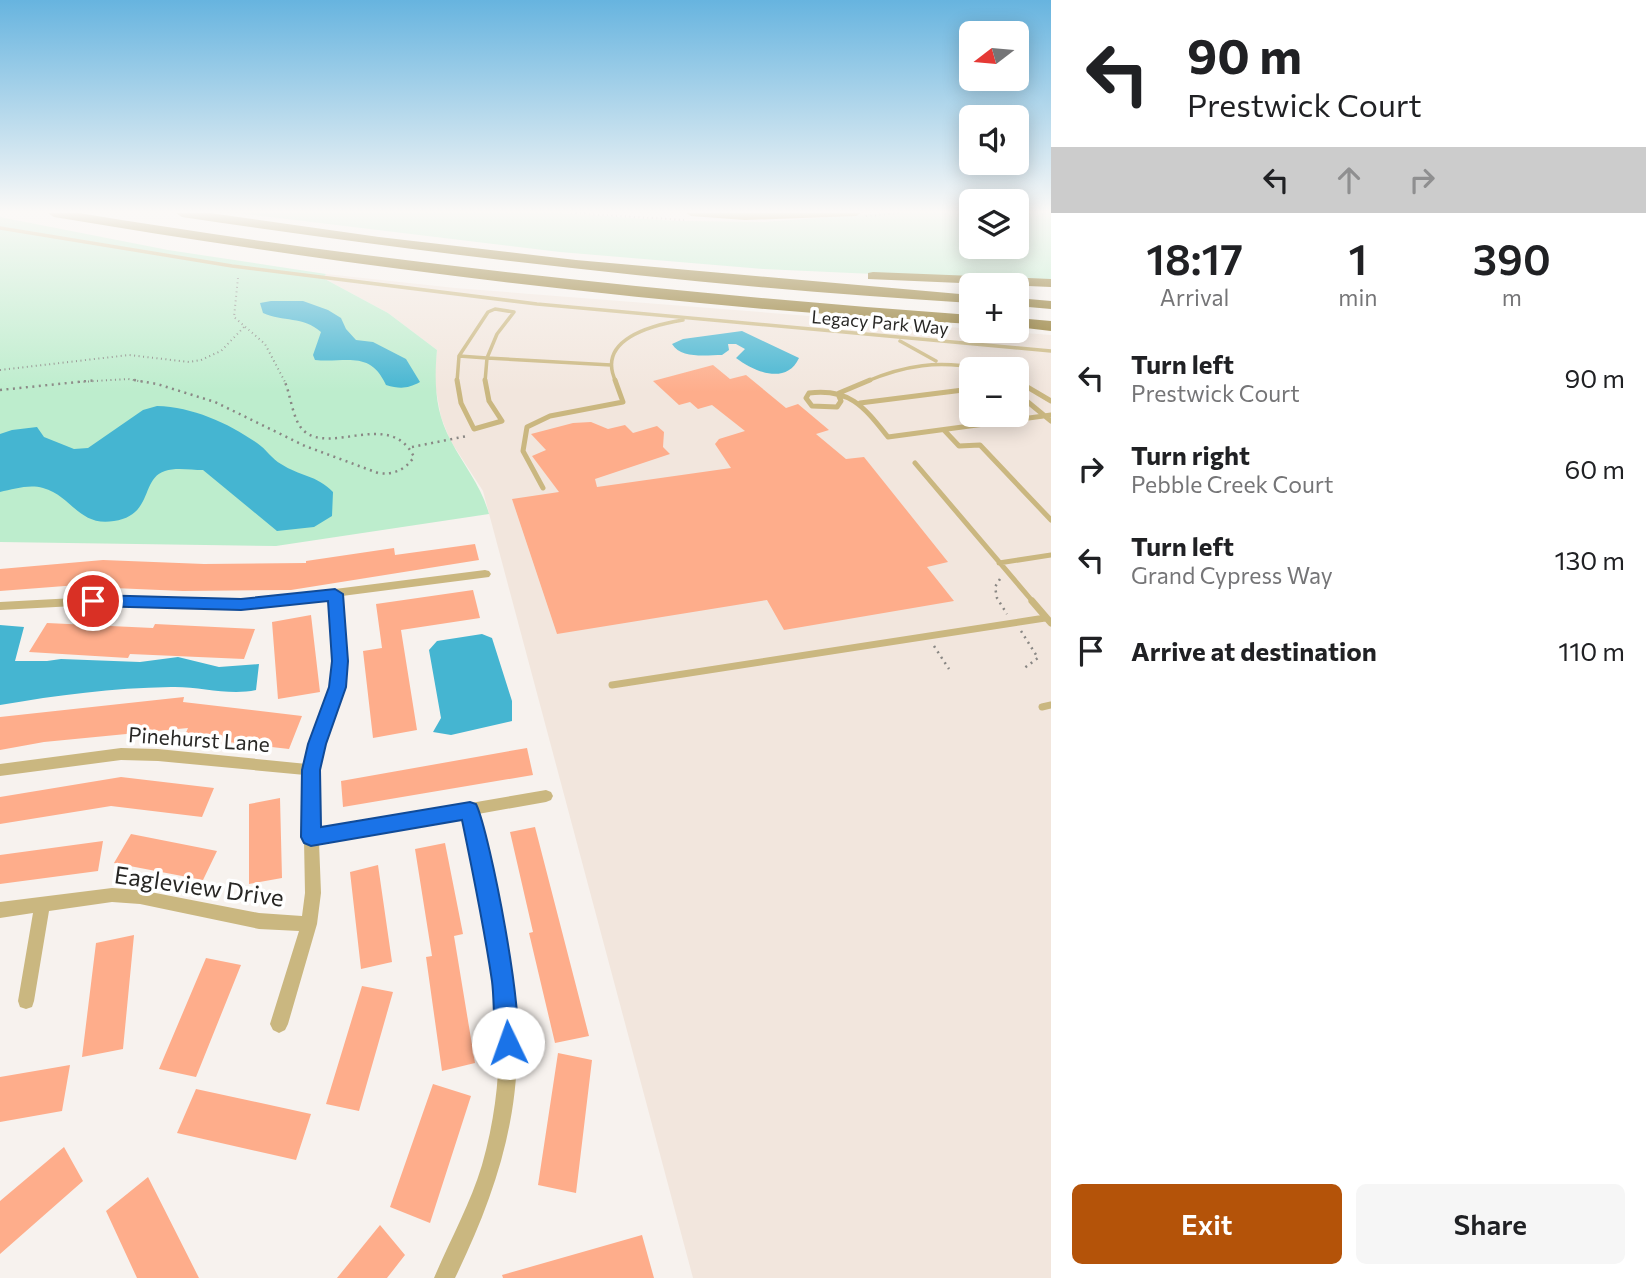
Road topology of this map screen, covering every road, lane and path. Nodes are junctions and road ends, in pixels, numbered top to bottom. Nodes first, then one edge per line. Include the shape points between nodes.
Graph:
1 (285, 273) edge
2 (473, 273) edge
3 (654, 273) edge
4 (736, 273) edge
5 (761, 275) junction
6 (238, 278) dead end
7 (1051, 283) edge
8 (959, 288) edge
9 (1029, 293) edge
10 (1051, 294) edge
11 (959, 298) edge
12 (1029, 303) edge
13 (1051, 304) edge
14 (692, 319) junction
15 (959, 319) edge
16 (1029, 324) edge
17 (245, 326) junction
18 (1051, 326) edge
19 (896, 338) junction
20 (1051, 351) edge
21 (459, 356) junction
22 (488, 357) junction
23 (938, 362) junction
24 (611, 365) junction
25 (959, 365) edge
26 (0, 370) edge
27 (1029, 388) edge
28 (0, 390) edge
29 (959, 391) edge
30 (838, 394) junction
31 (1051, 401) edge
32 (1029, 402) edge
33 (860, 403) junction
34 (1048, 416) edge
35 (1051, 421) edge
36 (474, 429) junction
37 (944, 429) junction
38 (411, 447) junction
39 (915, 463) dead end
40 (543, 488) dead end
41 (1051, 520) edge
42 (1051, 555) edge
43 (999, 563) junction
44 (1006, 571) junction
45 (485, 574) dead end
46 (335, 594) junction
47 (0, 606) edge
48 (1009, 616) dead end
49 (1048, 621) edge
50 (1019, 628) dead end
51 (932, 643) dead end
52 (949, 669) dead end
53 (1023, 669) dead end
54 (612, 685) dead end
55 (1051, 705) edge
56 (1042, 707) dead end
57 (0, 770) edge
58 (311, 770) junction
59 (546, 796) dead end
60 (470, 810) junction
61 (311, 837) junction
62 (42, 904) junction
63 (0, 910) edge
64 (309, 924) junction
65 (26, 1001) dead end
66 (279, 1024) dead end
67 (444, 1278) edge

1 - 14 lane, Legacy Park Way
2 - 15 highway
3 - 11 highway
4 - 5 highway
5 - 7 highway
5 - 8 highway
6 - 17 path via 233,313
9 - 10 highway
12 - 13 highway
14 - 19 lane, Legacy Park Way
14 - 24 lane via 659,324 635,334 616,350
16 - 18 highway
17 - 26 path via 221,351 201,360 130,355
17 - 38 path via 265,344 304,432 328,439 390,433
19 - 20 lane, Legacy Park Way
19 - 23 lane
21 - 22 lane
21 - 22 lane via 488,312 514,312 497,334
21 - 36 lane via 459,401
22 - 24 lane
22 - 36 lane via 484,382 493,411 502,421
23 - 25 lane
23 - 30 lane via 899,368
24 - 40 lane via 623,402 567,412 527,427 522,447
27 - 31 lane
28 - 38 path via 110,378 157,384 215,402 316,451 387,474 411,463
29 - 33 lane
30 - 30 lane via 820,391 806,398 812,405 837,407 841,401
30 - 33 lane
32 - 34 lane
33 - 37 lane via 888,437
34 - 35 lane
34 - 37 lane
36 - 38 path via 471,435
37 - 41 lane via 960,446 980,445
39 - 43 lane
42 - 43 lane
43 - 44 lane
44 - 48 path via 995,587
44 - 49 lane
45 - 46 street
46 - 47 street via 241,605 93,601
46 - 58 street via 338,687
49 - 54 lane
50 - 53 path via 1038,659
51 - 52 path
55 - 56 lane
57 - 58 street, Pinehurst Lane via 121,754
58 - 61 street
59 - 60 street
60 - 61 street
60 - 67 street via 503,982 508,1060 489,1172
61 - 64 street
62 - 63 street, Eagleview Drive
62 - 64 street, Eagleview Drive via 112,895 140,897 259,921
62 - 65 street
64 - 66 street

